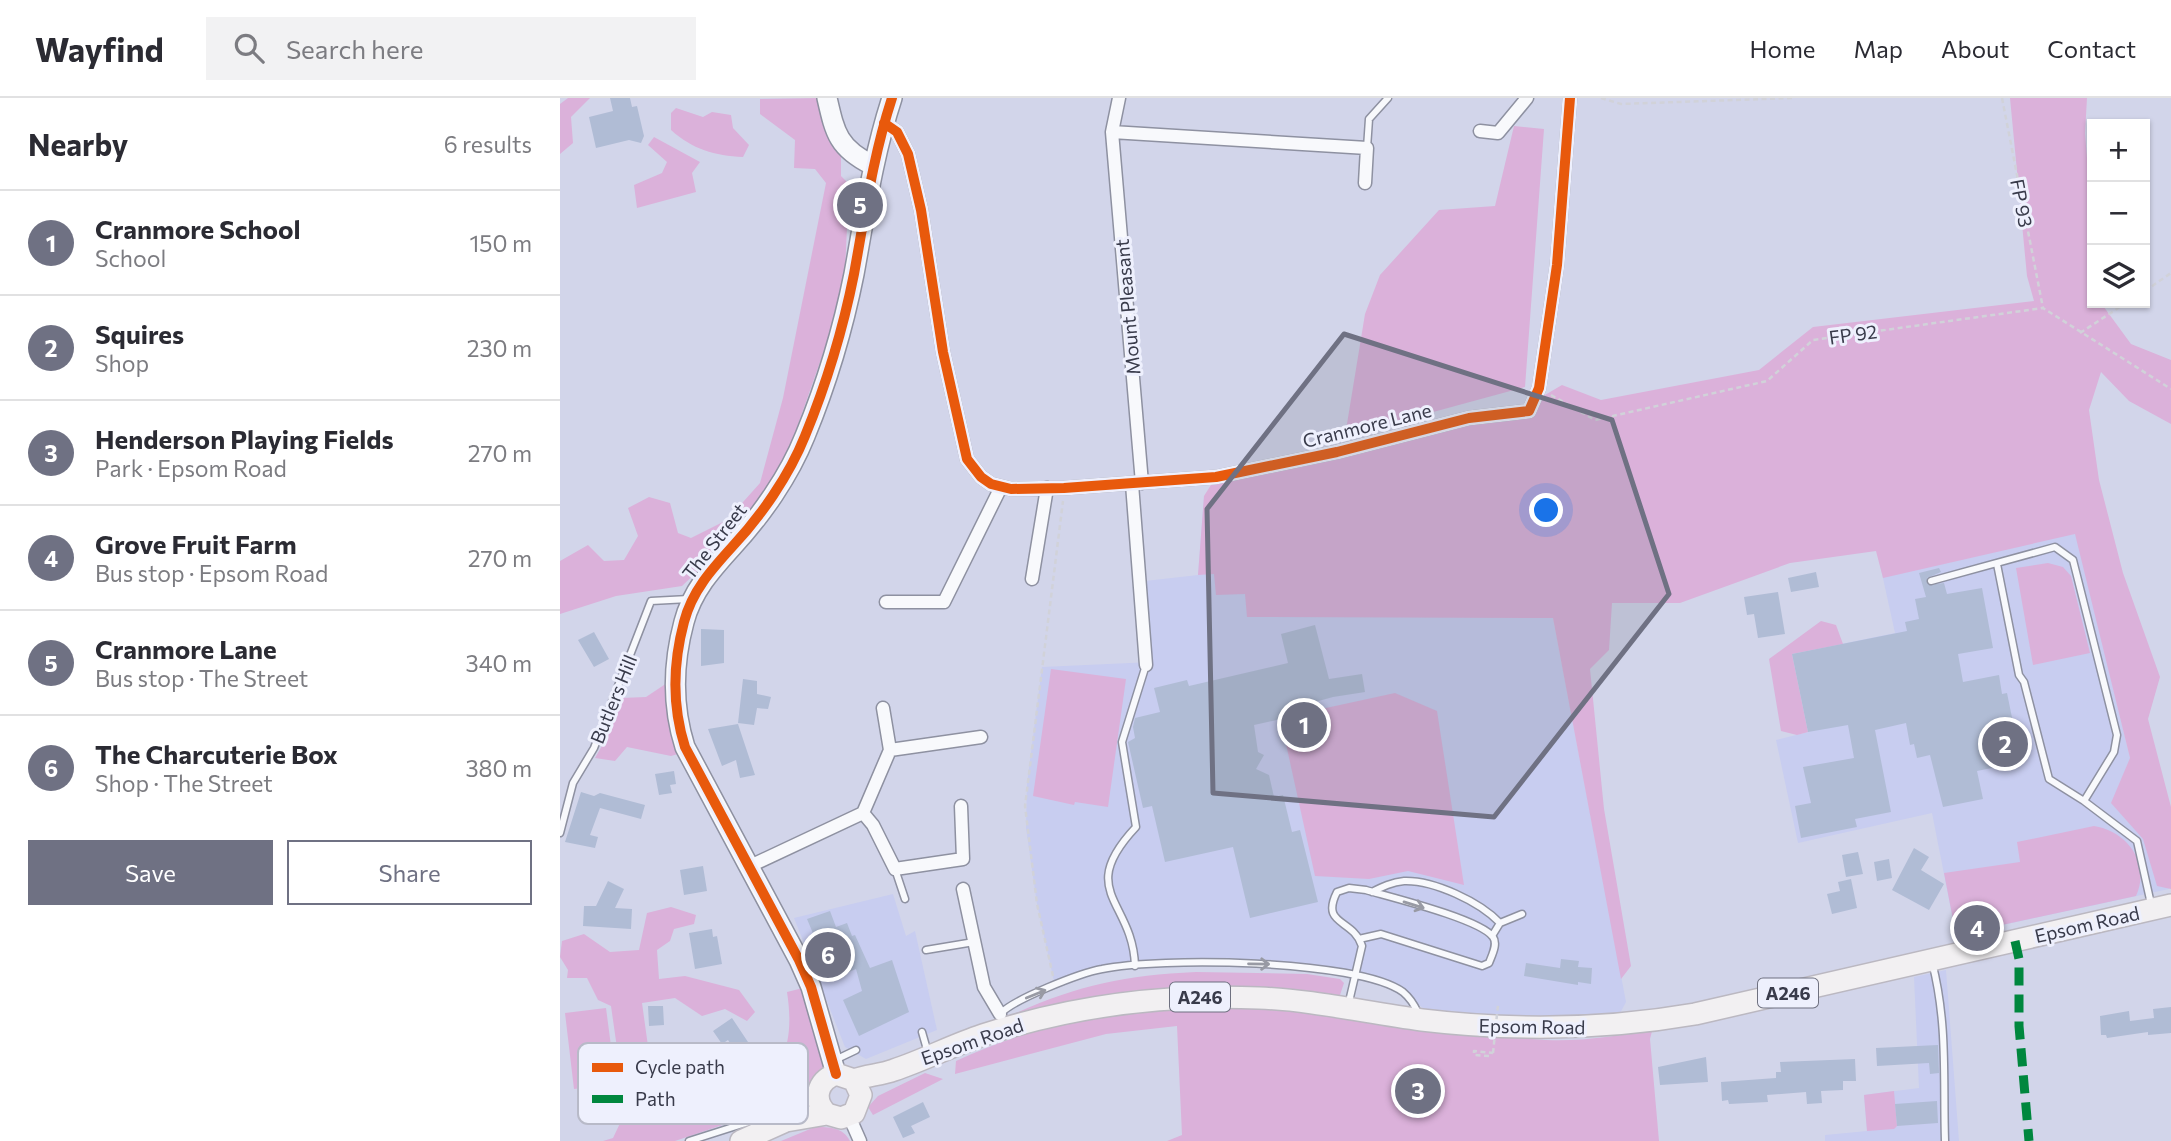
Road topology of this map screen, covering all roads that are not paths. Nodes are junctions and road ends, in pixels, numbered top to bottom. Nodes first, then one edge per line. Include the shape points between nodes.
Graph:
1 (827, 98) edge
2 (892, 98) edge
3 (1119, 98) edge
4 (1388, 98) edge
5 (1527, 98) edge
6 (1570, 98) edge
7 (884, 123) junction
8 (1480, 131) dead end
9 (1112, 132) junction
10 (1367, 148) junction
11 (872, 165) junction
12 (1365, 183) dead end
13 (1137, 484) junction
14 (1000, 487) junction
15 (1047, 488) junction
16 (1997, 564) junction
17 (1032, 579) dead end
18 (1931, 581) dead end
19 (692, 599) junction
20 (886, 601) dead end
21 (1146, 664) joint
22 (883, 708) dead end
23 (981, 737) dead end
24 (890, 750) junction
25 (2084, 801) junction
26 (961, 806) dead end
27 (863, 813) junction
28 (560, 833) edge
29 (748, 867) junction
30 (894, 869) junction
31 (963, 889) dead end
32 (1372, 892) junction
33 (905, 899) dead end
34 (2161, 907) edge
35 (1522, 914) dead end
36 (1500, 923) junction
37 (1492, 936) junction
38 (1359, 939) junction
39 (974, 942) junction
40 (926, 950) dead end
41 (1931, 960) junction
42 (1135, 966) junction
43 (1355, 975) junction
44 (1348, 1008) junction
45 (1000, 1014) junction
46 (1419, 1020) junction
47 (922, 1032) dead end
48 (984, 1035) junction
49 (856, 1050) dead end
50 (928, 1055) junction
51 (846, 1078) junction
52 (822, 1107) junction
53 (808, 1113) edge
54 (849, 1116) junction
55 (743, 1124) edge
56 (781, 1124) edge
57 (689, 1141) edge
58 (741, 1141) edge
59 (860, 1141) edge
60 (1945, 1141) edge

1 - 11 street via 840,142
2 - 7 street, The Street
3 - 9 street, Mount Pleasant
4 - 10 lane via 1369,119
5 - 8 street via 1498,133
6 - 13 street, Cranmore Lane via 1556,265 1539,388 1529,411 1469,418 1216,477
7 - 11 street, The Street
7 - 14 street via 897,132 908,154 967,459 981,477
9 - 10 street
9 - 13 street, Mount Pleasant
10 - 12 street
11 - 19 street, The Street via 839,334 805,436 768,499 712,566
13 - 15 street, Cranmore Lane
13 - 21 street, Mount Pleasant
14 - 15 street, Cranmore Lane
14 - 20 street via 944,602
15 - 17 street
16 - 18 lane
16 - 25 lane via 2019,675 2049,779
16 - 25 lane via 2055,547 2073,560 2117,735 2114,752
19 - 28 lane, Butlers Hill via 652,601 594,748 573,783
19 - 29 street, The Street via 676,667 679,728
21 - 42 lane via 1122,742 1136,827 1116,848 1107,872 1108,890 1134,943
22 - 24 street
23 - 24 street
24 - 27 street
25 - 34 lane via 2137,841
26 - 30 street via 963,859
27 - 29 street
27 - 30 street
29 - 51 street, The Street via 811,987
30 - 33 lane
31 - 39 street
32 - 36 lane via 1406,881 1475,902
32 -> 37 lane via 1470,922
32 - 38 lane via 1349,888 1337,892 1330,909
34 - 41 main road, Epsom Road / A246
35 - 36 lane
36 - 37 lane
37 - 38 lane via 1493,953 1482,966 1381,934
38 - 43 lane via 1362,946
39 - 40 lane
39 - 45 street via 985,987
41 - 46 main road, Epsom Road / A246 via 1695,1014 1623,1025 1520,1028
41 - 60 lane via 1942,1012
42 -> 43 lane via 1289,965
45 -> 42 lane via 1027,997 1101,969
43 - 44 lane
43 - 46 lane via 1405,993 1418,1010
44 - 46 main road, Epsom Road / A246
44 - 48 main road, Epsom Road / A246 via 1261,998 1177,998 1080,1010
45 - 48 lane
47 - 50 lane
48 - 50 main road, Epsom Road / A246
49 - 51 lane
50 - 51 main road, Epsom Road / A246 via 892,1071 878,1085
51 - 52 main road via 824,1081
51 - 54 main road via 857,1110
52 - 53 main road
52 - 54 main road via 841,1118
54 - 59 street
55 - 57 lane
56 - 58 main road

